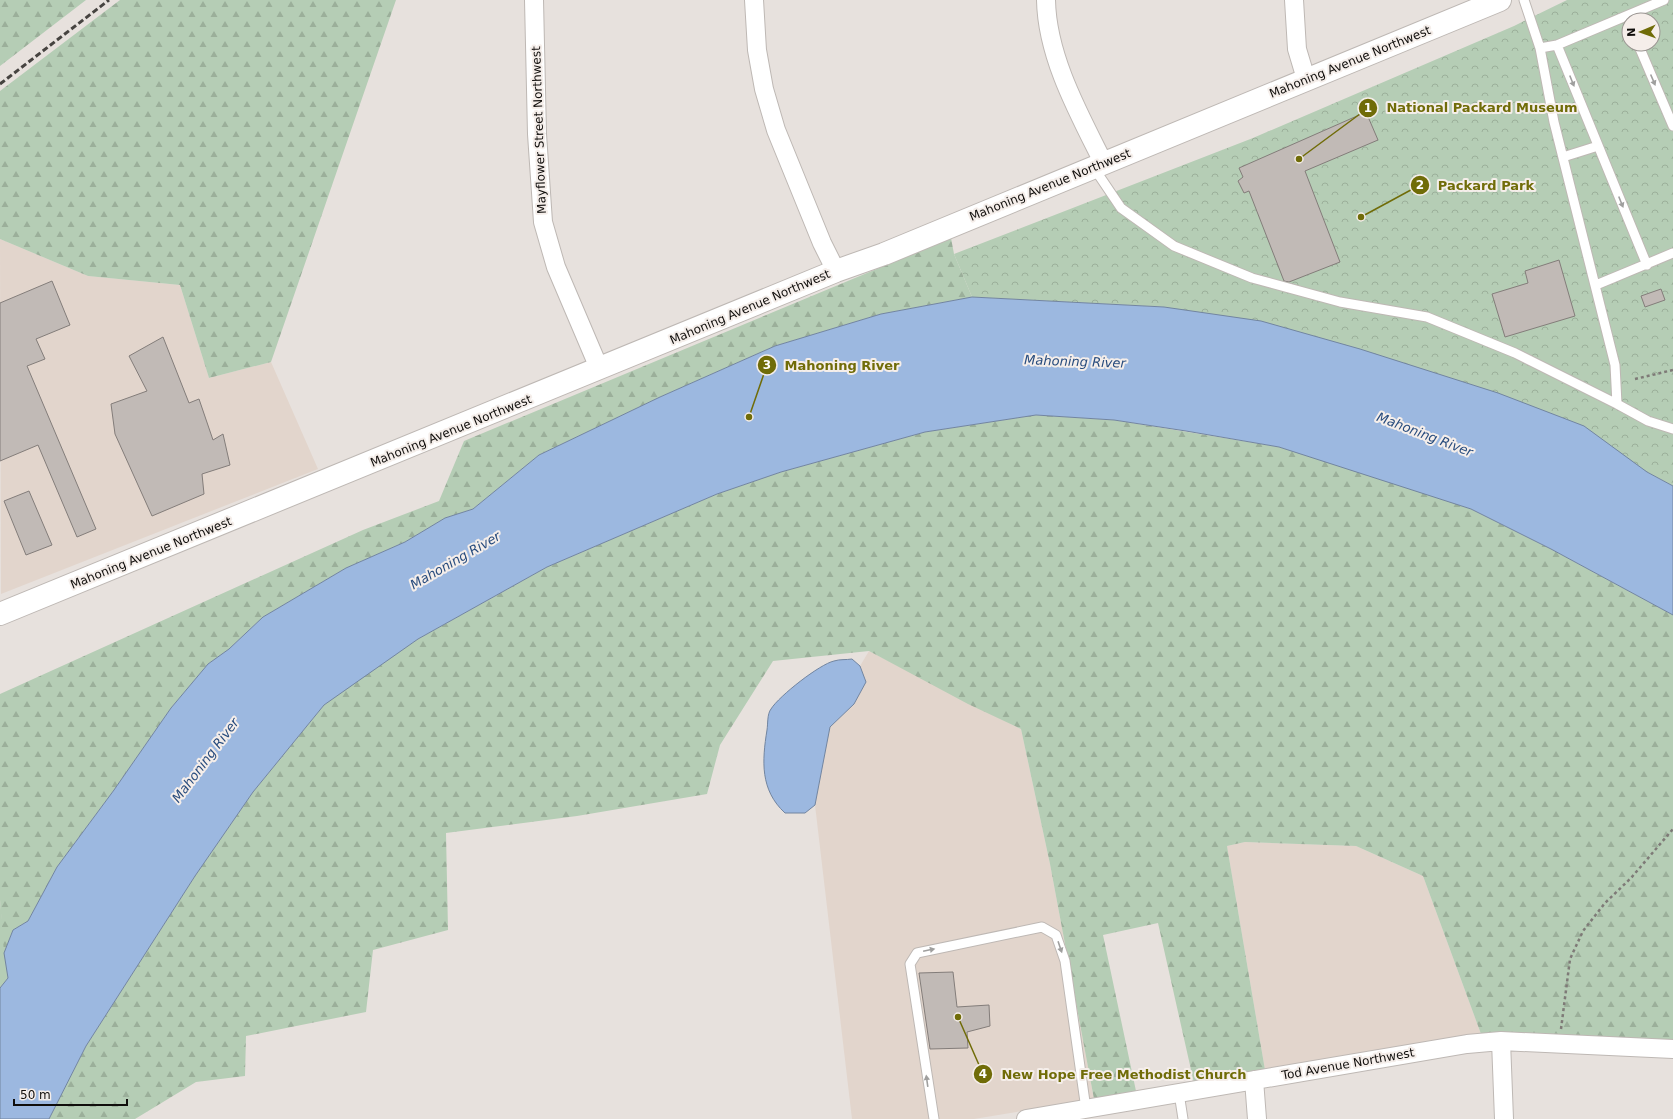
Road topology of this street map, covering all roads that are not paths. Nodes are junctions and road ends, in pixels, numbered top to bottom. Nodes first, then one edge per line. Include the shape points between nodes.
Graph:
1 (534, 0) edge
2 (754, 0) edge
3 (1046, 0) edge
4 (1294, 0) edge
5 (1500, 0) edge
6 (1524, 0) edge
7 (1664, 0) edge
8 (1642, 12) edge
9 (1621, 22) edge
10 (1557, 45) junction
11 (1540, 48) junction
12 (1641, 52) edge
13 (1306, 79) junction
14 (1673, 126) edge
15 (1598, 146) junction
16 (1563, 157) junction
17 (1099, 166) junction
18 (1673, 253) edge
19 (1647, 265) junction
20 (836, 271) junction
21 (1596, 285) junction
22 (599, 368) junction
23 (1617, 404) junction
24 (1673, 429) edge
25 (0, 614) edge
26 (1501, 1041) junction
27 (1673, 1049) edge
28 (1254, 1080) junction
29 (1179, 1093) junction
30 (1086, 1109) junction
31 (934, 1119) edge
32 (1026, 1119) edge
33 (1183, 1119) edge
34 (1257, 1119) edge
35 (1504, 1119) edge

1 - 22 street, Mayflower Street Northwest via 537,134 543,222 556,267
2 - 20 street via 757,50 764,89 776,130
3 - 17 street via 1049,30 1058,62
4 - 13 street via 1297,49
5 - 13 main road, Mahoning Avenue Northwest
6 - 11 lane
7 - 8 lane
9 - 10 lane
10 - 11 lane
10 -> 15 lane
11 - 16 lane
12 -> 14 lane
13 - 17 main road, Mahoning Avenue Northwest
15 - 16 lane
15 -> 19 lane
16 - 21 lane
17 - 20 main road, Mahoning Avenue Northwest via 884,254
17 - 23 lane via 1121,208 1174,246 1252,278 1340,302 1427,317 1515,353
18 - 19 lane
19 - 21 lane
20 - 22 main road, Mahoning Avenue Northwest
21 - 23 lane via 1615,365
22 - 25 main road, Mahoning Avenue Northwest
23 - 24 lane via 1648,422
26 - 27 street, Tod Avenue Northwest
26 - 28 street, Tod Avenue Northwest via 1467,1044
26 - 35 street
28 - 29 street, Tod Avenue Northwest
28 - 34 street
29 - 30 street, Tod Avenue Northwest
29 - 33 lane
31 -> 30 lane via 910,964 917,953 1042,927 1056,935 1065,961
30 - 32 street, Tod Avenue Northwest

